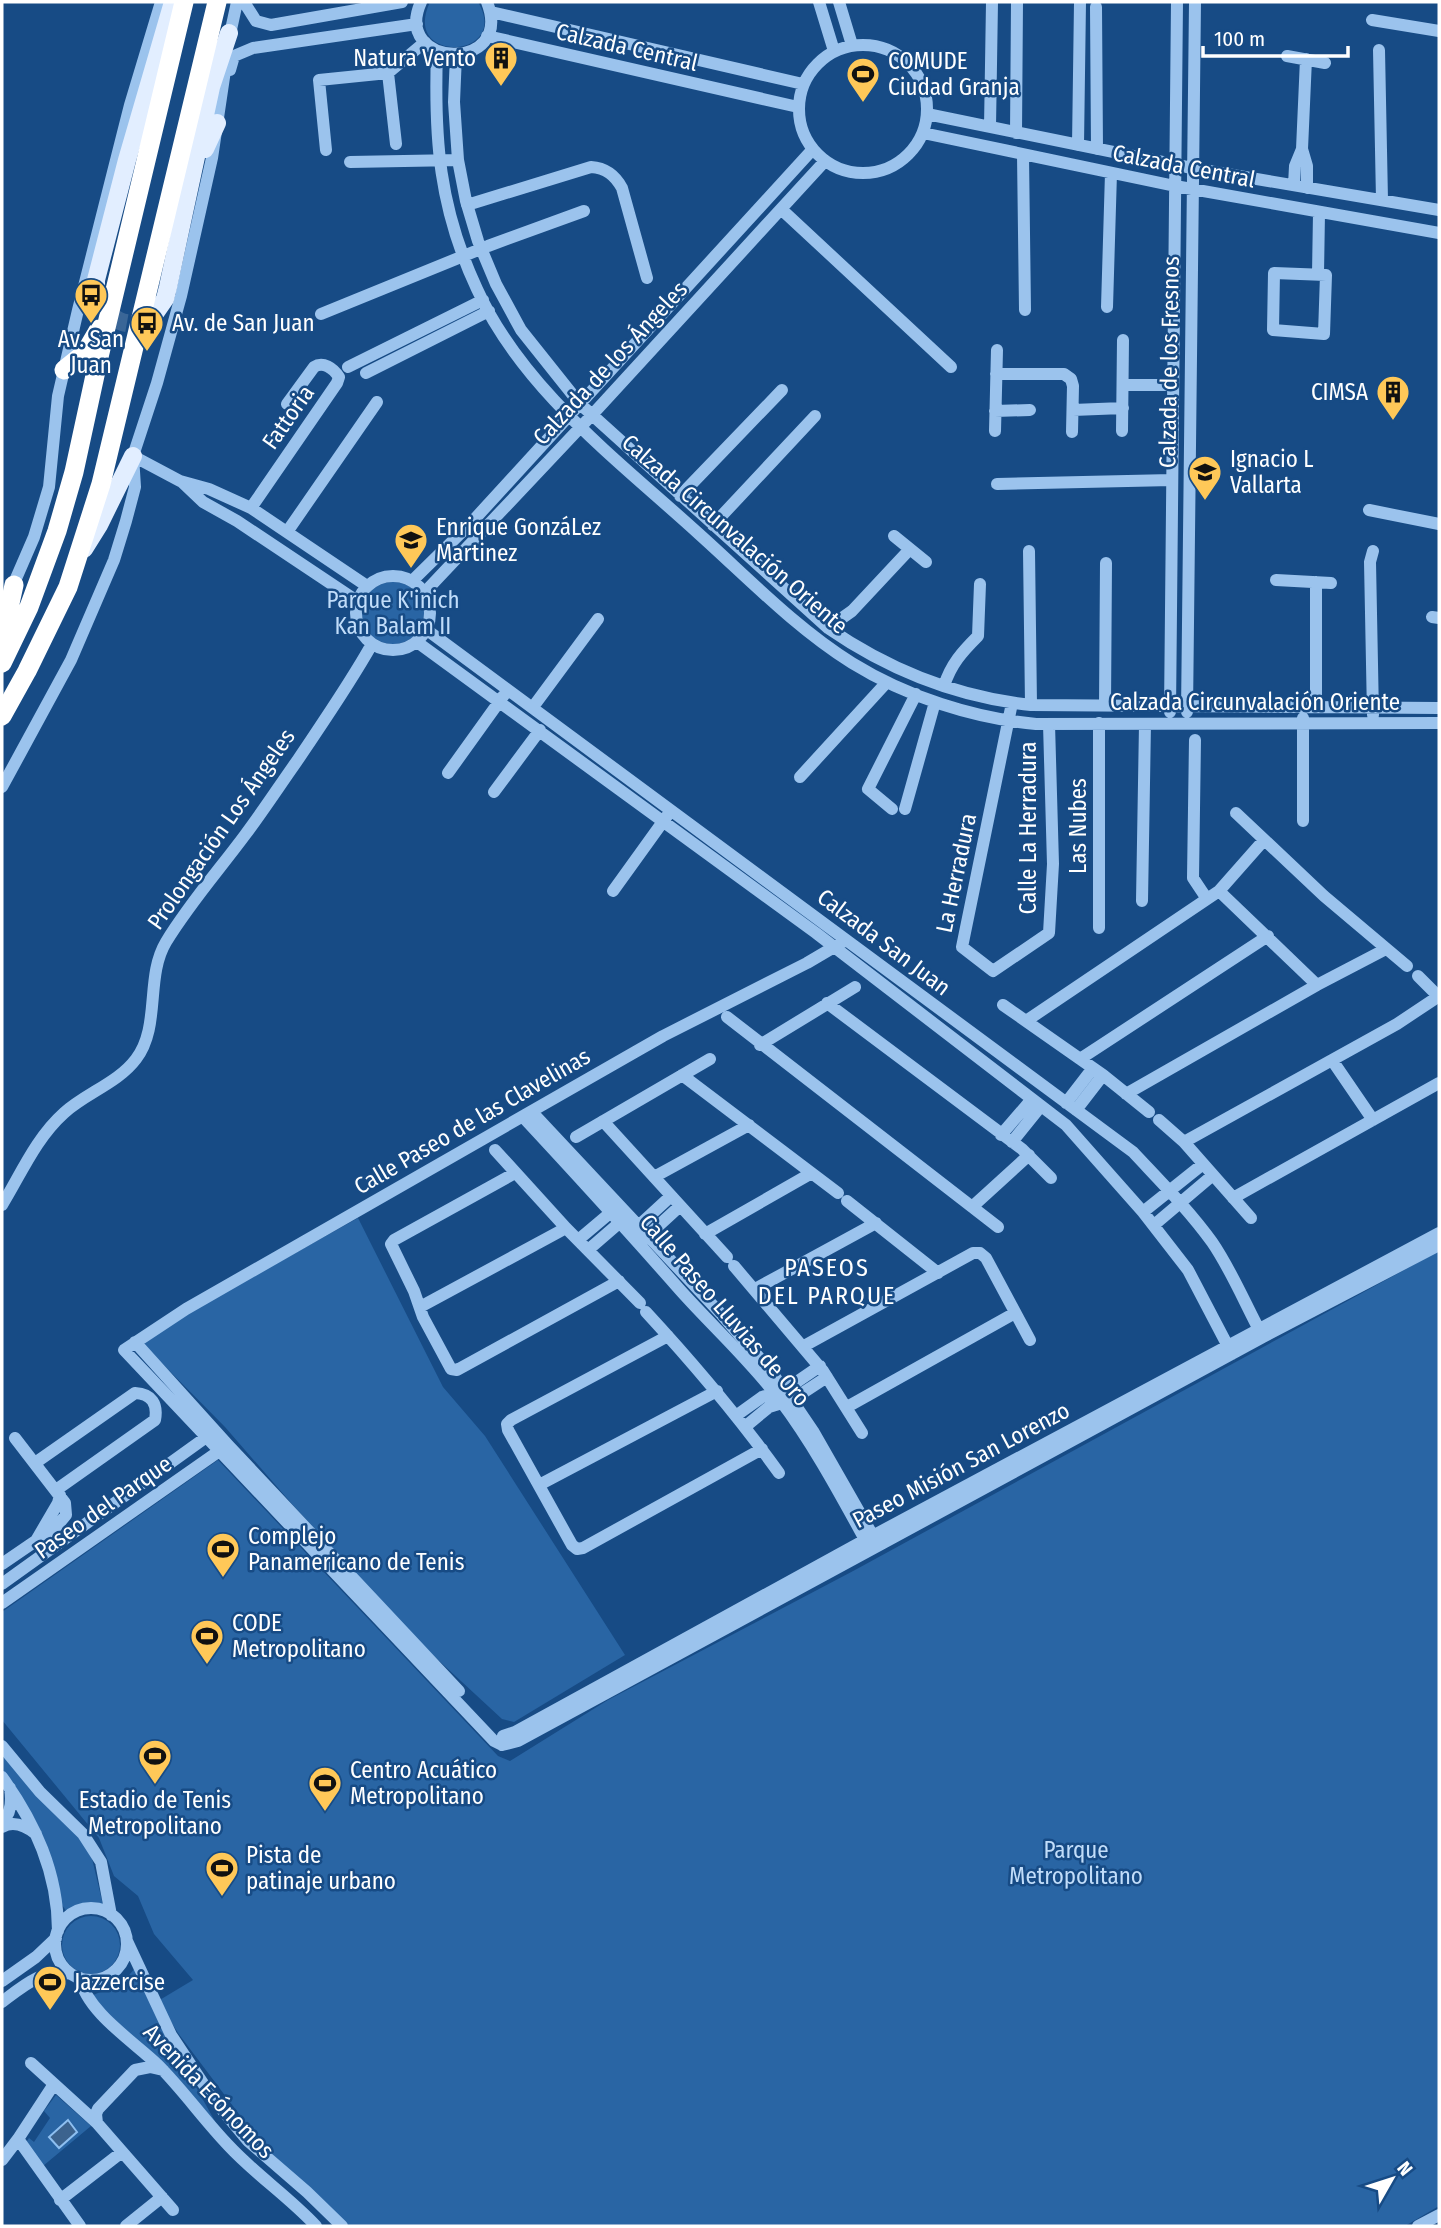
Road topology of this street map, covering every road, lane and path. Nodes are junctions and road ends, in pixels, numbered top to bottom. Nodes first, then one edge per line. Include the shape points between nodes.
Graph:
1 (161, 2) edge
2 (173, 2) edge
3 (184, 2) edge
4 (217, 2) edge
5 (237, 2) edge
6 (244, 2) edge
7 (402, 2) edge
8 (421, 2) edge
9 (820, 2) edge
10 (839, 2) edge
11 (992, 2) edge
12 (1017, 2) edge
13 (1080, 2) edge
14 (1177, 2) edge
15 (1195, 2) edge
16 (489, 7) edge
17 (1096, 7) dead end
18 (1372, 20) dead end
19 (417, 24) junction
20 (271, 25) junction
21 (1439, 31) edge
22 (229, 33) junction
23 (486, 36) junction
24 (425, 42) junction
25 (275, 44) junction
26 (852, 45) junction
27 (1379, 50) dead end
28 (437, 51) junction
29 (834, 51) junction
30 (456, 55) junction
31 (1287, 56) dead end
32 (1306, 60) junction
33 (1325, 63) dead end
34 (388, 73) junction
35 (803, 83) junction
36 (223, 94) junction
37 (798, 107) junction
38 (927, 114) junction
39 (217, 123) junction
40 (990, 127) junction
41 (923, 133) junction
42 (1016, 133) junction
43 (396, 144) dead end
44 (1078, 145) junction
45 (813, 149) junction
46 (1097, 149) junction
47 (326, 150) dead end
48 (1023, 155) junction
49 (439, 160) junction
50 (458, 160) junction
51 (825, 161) junction
52 (350, 162) dead end
53 (1175, 165) junction
54 (1192, 168) junction
55 (1111, 173) junction
56 (1175, 186) junction
57 (1300, 186) junction
58 (190, 188) junction
59 (1192, 189) junction
60 (1382, 200) junction
61 (467, 205) junction
62 (781, 209) junction
63 (1439, 210) edge
64 (584, 212) dead end
65 (1319, 213) junction
66 (1439, 233) edge
67 (481, 249) junction
68 (463, 256) junction
69 (1318, 274) junction
70 (648, 278) dead end
71 (96, 293) dead end
72 (486, 306) junction
73 (1107, 307) dead end
74 (111, 310) junction
75 (1025, 310) dead end
76 (156, 312) dead end
77 (321, 314) dead end
78 (1123, 340) dead end
79 (997, 350) dead end
80 (348, 367) dead end
81 (951, 368) dead end
82 (64, 370) junction
83 (366, 373) dead end
84 (996, 374) junction
85 (1123, 385) junction
86 (1173, 385) junction
87 (782, 390) dead end
88 (377, 402) dead end
89 (287, 404) dead end
90 (580, 404) junction
91 (1123, 408) junction
92 (1030, 410) dead end
93 (995, 411) junction
94 (1073, 411) junction
95 (569, 415) junction
96 (592, 415) junction
97 (816, 416) dead end
98 (581, 426) junction
99 (995, 431) dead end
100 (1122, 431) dead end
101 (1072, 432) dead end
102 (133, 456) junction
103 (1172, 457) junction
104 (1189, 457) junction
105 (1172, 480) junction
106 (180, 481) junction
107 (997, 484) dead end
108 (680, 496) junction
109 (251, 509) junction
110 (1369, 510) dead end
111 (1439, 524) edge
112 (713, 525) junction
113 (287, 532) junction
114 (894, 536) dead end
115 (910, 549) junction
116 (1029, 551) dead end
117 (1373, 551) dead end
118 (1171, 560) junction
119 (77, 561) junction
120 (1188, 561) junction
121 (926, 562) dead end
122 (1106, 564) dead end
123 (775, 580) junction
124 (1276, 580) dead end
125 (412, 581) junction
126 (1316, 582) junction
127 (1331, 583) dead end
128 (980, 584) dead end
129 (13, 585) junction
130 (367, 586) junction
131 (424, 593) junction
132 (763, 593) junction
133 (357, 601) junction
134 (2, 610) edge
135 (598, 619) dead end
136 (426, 630) junction
137 (833, 631) junction
138 (2, 640) edge
139 (417, 642) junction
140 (372, 644) junction
141 (2, 663) edge
142 (887, 682) junction
143 (950, 688) junction
144 (508, 689) junction
145 (916, 694) junction
146 (500, 701) junction
147 (935, 702) junction
148 (1012, 703) junction
149 (1031, 705) junction
150 (1105, 706) junction
151 (1170, 707) junction
152 (1187, 707) junction
153 (1302, 707) junction
154 (1317, 707) junction
155 (1373, 707) junction
156 (533, 708) junction
157 (1439, 708) edge
158 (2, 716) edge
159 (1010, 721) junction
160 (1099, 723) junction
161 (1170, 723) junction
162 (1187, 723) junction
163 (1304, 723) junction
164 (1373, 723) junction
165 (1439, 723) edge
166 (1049, 724) junction
167 (1144, 724) junction
168 (540, 730) junction
169 (1195, 740) dead end
170 (448, 772) dead end
171 (800, 777) dead end
172 (2, 787) edge
173 (494, 792) dead end
174 (671, 810) junction
175 (1236, 813) dead end
176 (1303, 821) dead end
177 (664, 822) junction
178 (1264, 840) junction
179 (613, 891) dead end
180 (1219, 891) junction
181 (1207, 899) junction
182 (1142, 901) dead end
183 (1099, 928) dead end
184 (1049, 933) joint
185 (1268, 936) junction
186 (846, 940) junction
187 (834, 948) junction
188 (1386, 949) junction
189 (1407, 966) dead end
190 (1418, 975) dead end
191 (1317, 985) junction
192 (855, 987) dead end
193 (1439, 997) edge
194 (827, 1003) junction
195 (1003, 1005) dead end
196 (727, 1017) dead end
197 (1026, 1021) junction
198 (976, 1037) junction
199 (760, 1045) junction
200 (967, 1050) junction
201 (710, 1059) dead end
202 (1080, 1059) junction
203 (1332, 1060) junction
204 (1098, 1072) junction
205 (682, 1075) junction
206 (1439, 1083) edge
207 (1126, 1094) junction
208 (1037, 1103) junction
209 (1071, 1106) junction
210 (527, 1114) junction
211 (1373, 1120) junction
212 (603, 1121) junction
213 (1093, 1122) junction
214 (749, 1125) junction
215 (576, 1137) dead end
216 (1078, 1138) junction
217 (1007, 1139) junction
218 (1184, 1142) junction
219 (495, 1150) dead end
220 (1029, 1155) junction
221 (1203, 1164) junction
222 (515, 1173) junction
223 (810, 1174) junction
224 (1213, 1175) junction
225 (654, 1177) junction
226 (1051, 1178) dead end
227 (1169, 1191) junction
228 (1233, 1198) junction
229 (676, 1201) junction
230 (1180, 1202) junction
231 (2, 1205) edge
232 (971, 1207) junction
233 (1143, 1212) junction
234 (620, 1213) junction
235 (1251, 1218) dead end
236 (876, 1223) junction
237 (1154, 1225) junction
238 (566, 1227) junction
239 (998, 1227) dead end
240 (635, 1229) junction
241 (1439, 1233) edge
242 (705, 1234) junction
243 (644, 1239) junction
244 (578, 1240) junction
245 (1439, 1245) edge
246 (588, 1250) junction
247 (938, 1273) junction
248 (618, 1281) junction
249 (755, 1289) junction
250 (420, 1307) junction
251 (1015, 1313) junction
252 (1260, 1333) junction
253 (668, 1336) junction
254 (1030, 1340) dead end
255 (804, 1346) junction
256 (1230, 1349) junction
257 (824, 1372) junction
258 (717, 1391) junction
259 (784, 1396) junction
260 (847, 1408) junction
261 (737, 1415) junction
262 (746, 1426) junction
263 (862, 1433) dead end
264 (210, 1434) junction
265 (15, 1437) dead end
266 (223, 1448) junction
267 (762, 1449) junction
268 (35, 1463) junction
269 (779, 1473) dead end
270 (539, 1485) junction
271 (58, 1492) junction
272 (67, 1538) junction
273 (872, 1543) junction
274 (77, 1551) junction
275 (2, 1564) edge
276 (2, 1584) edge
277 (2, 1603) edge
278 (2, 1746) edge
279 (2, 1777) edge
280 (10, 1788) junction
281 (5, 1823) edge
282 (37, 1834) junction
283 (111, 1915) junction
284 (57, 1935) junction
285 (127, 1941) junction
286 (76, 1976) junction
287 (2, 1981) edge
288 (2, 2002) edge
289 (130, 2039) junction
290 (31, 2063) dead end
291 (163, 2070) junction
292 (54, 2084) junction
293 (80, 2106) junction
294 (97, 2123) junction
295 (18, 2139) junction
296 (256, 2148) junction
297 (122, 2152) junction
298 (2, 2160) edge
299 (244, 2161) junction
300 (162, 2197) junction
301 (60, 2200) junction
302 (300, 2209) junction
303 (173, 2210) dead end
304 (1439, 2215) edge
305 (80, 2226) edge
306 (126, 2226) edge
307 (303, 2226) edge
308 (316, 2226) edge
309 (342, 2226) edge
310 (1418, 2226) edge

1 - 82 street via 104,202
2 - 71 main road via 127,160
3 - 74 highway
4 - 119 highway via 101,484
5 - 22 street
6 - 20 street via 256,21
7 - 20 street
8 - 19 street
9 - 29 street
10 - 26 street
11 - 40 street
12 - 42 street
13 - 44 street
14 - 53 street, Calzada de los Fresnos
15 - 54 street, Calzada de los Fresnos
16 - 23 street via 491,25
16 - 35 street, Calzada Central
17 - 46 street
18 - 21 street
19 - 24 street
19 - 25 street
20 - 25 street via 266,36
22 - 36 street
22 - 58 main road via 211,88
23 - 30 street via 468,53
23 - 37 street, Calzada Central
24 - 28 street
24 - 34 street
25 - 36 street via 234,56
26 - 29 street
26 - 38 street via 890,50 911,66 924,89
27 - 60 street
28 - 30 street
28 - 49 street, Calzada Circunvalación Oriente
29 - 35 street via 816,64
30 - 50 street, Calzada Circunvalación Oriente
31 - 32 street
32 - 33 street
32 - 57 street via 1302,149 1307,166
34 - 43 street
34 - 47 street via 319,80
35 - 37 street
36 - 39 street
37 - 45 street via 802,130
38 - 40 street, Calzada Central
38 - 41 street
39 - 58 main road
39 - 102 street via 181,296
40 - 42 street, Calzada Central
41 - 48 street, Calzada Central
41 - 51 street via 903,159 873,173 840,169
42 - 44 street, Calzada Central
44 - 46 street, Calzada Central
45 - 51 street
45 - 90 street, Calzada de los Ángeles
46 - 53 street, Calzada Central
48 - 55 street, Calzada Central
48 - 75 street
49 - 50 street
49 - 52 street
49 - 68 street, Calzada Circunvalación Oriente
50 - 61 street, Calzada Circunvalación Oriente
51 - 62 street, Calzada de los Ángeles
53 - 54 street, Calzada Central
53 - 56 street, Calzada de los Fresnos
54 - 57 street, Calzada Central
54 - 59 street, Calzada de los Fresnos
55 - 56 street, Calzada Central
55 - 73 street
56 - 59 street, Calzada Central
56 - 86 street, Calzada de los Fresnos
57 - 60 street, Calzada Central
58 - 76 main road via 169,287
59 - 65 street, Calzada Central
59 - 104 street, Calzada de los Fresnos
60 - 63 street, Calzada Central
61 - 67 street, Calzada Circunvalación Oriente
61 - 70 street via 591,167 605,169 622,187
62 - 81 street
62 - 96 street, Calzada de los Ángeles
64 - 67 street
65 - 66 street, Calzada Central
65 - 69 street
67 - 68 street
67 - 90 street, Calzada Circunvalación Oriente via 521,330
68 - 72 street, Calzada Circunvalación Oriente
68 - 77 street
69 - 69 street via 1274,273 1273,330 1324,334 1326,275
72 - 80 street
72 - 83 street
72 - 95 street, Calzada Circunvalación Oriente via 506,341
74 - 82 highway via 85,353
74 - 141 highway via 57,531
78 - 85 street
79 - 84 street
82 - 129 street via 49,487
84 - 93 street
84 - 94 street via 1065,374 1073,386
85 - 86 street
85 - 91 street
86 - 103 street, Calzada de los Fresnos
87 - 108 street
88 - 113 street
89 - 109 street, Fattoria via 318,364 339,377
90 - 95 street, Calzada de los Ángeles
90 - 96 street, Calzada Circunvalación Oriente
91 - 94 street
91 - 100 street
92 - 93 street
93 - 99 street
94 - 101 street
95 - 98 street, Calzada Circunvalación Oriente
95 - 125 street, Calzada de los Ángeles
96 - 98 street, Calzada de los Ángeles
96 - 108 street, Calzada Circunvalación Oriente
97 - 112 street
98 - 131 street, Calzada de los Ángeles
98 - 132 street, Calzada Circunvalación Oriente
102 - 106 street
102 - 119 main road
102 - 172 street via 135,487 114,560 55,691
103 - 104 street
103 - 105 street, Calzada de los Fresnos
104 - 120 street, Calzada de los Fresnos
105 - 107 street
105 - 118 street, Calzada de los Fresnos
106 - 109 street
106 - 133 street via 203,502
108 - 112 street, Calzada Circunvalación Oriente
109 - 113 street
110 - 111 street
112 - 123 street, Calzada Circunvalación Oriente
113 - 130 street
114 - 115 street
115 - 121 street
115 - 137 street
116 - 149 street
117 - 155 street
118 - 120 street
118 - 151 street, Calzada de los Fresnos
119 - 158 highway
120 - 152 street, Calzada de los Fresnos
122 - 150 street
123 - 132 street
123 - 137 street, Calzada Circunvalación Oriente
124 - 126 street
125 - 130 street via 388,576
125 - 131 street
126 - 127 street
126 - 154 street
128 - 143 street via 978,636 948,671
129 - 134 street
129 - 138 highway
130 - 133 street
131 - 136 street via 430,607
132 - 142 street, Calzada Circunvalación Oriente via 819,640
133 - 140 street via 359,630
135 - 156 street
136 - 139 street
136 - 144 street, Calzada San Juan
137 - 143 street, Calzada Circunvalación Oriente via 892,667
139 - 140 street via 395,651
139 - 146 street, Calzada San Juan
140 - 231 street, Prolongación Los Ángeles via 352,681 164,945 149,1025 136,1058 125,1071 55,1121
142 - 145 street, Calzada Circunvalación Oriente
142 - 171 street
143 - 148 street, Calzada Circunvalación Oriente
144 - 146 street
144 - 156 street, Calzada San Juan
145 - 147 street, Calzada Circunvalación Oriente
145 - 147 street via 868,789 898,809
146 - 168 street, Calzada San Juan
146 - 170 street
147 - 159 street, Calzada Circunvalación Oriente
148 - 149 street, Calzada Circunvalación Oriente
148 - 159 street, La Herradura
149 - 150 street, Calzada Circunvalación Oriente
150 - 151 street, Calzada Circunvalación Oriente
151 - 152 street, Calzada Circunvalación Oriente
151 - 161 street, Calzada de los Fresnos
152 - 153 street, Calzada Circunvalación Oriente
152 - 162 street, Calzada de los Fresnos
153 - 154 street, Calzada Circunvalación Oriente
153 - 163 street
154 - 155 street, Calzada Circunvalación Oriente
155 - 157 street, Calzada Circunvalación Oriente
155 - 164 street
156 - 174 street, Calzada San Juan
159 - 166 street, Calzada Circunvalación Oriente
159 - 184 street, La Herradura via 962,947 993,971
160 - 166 street, Calzada Circunvalación Oriente
160 - 167 street, Calzada Circunvalación Oriente
160 - 183 street, Las Nubes
161 - 162 street, Calzada Circunvalación Oriente
161 - 167 street, Calzada Circunvalación Oriente
162 - 163 street, Calzada Circunvalación Oriente
163 - 164 street, Calzada Circunvalación Oriente
163 - 176 street
164 - 165 street, Calzada Circunvalación Oriente
166 - 184 street, Calle La Herradura via 1053,863
167 - 182 street
168 - 173 street
168 - 177 street, Calzada San Juan
169 - 181 street via 1193,878
174 - 177 street
174 - 186 street, Calzada San Juan
175 - 178 street
177 - 179 street
177 - 187 street, Calzada San Juan
178 - 180 street
178 - 188 street
180 - 181 street
180 - 185 street
181 - 197 street
185 - 191 street
185 - 202 street
186 - 187 street, Calle Paseo de las Clavelinas
186 - 198 street, Calzada San Juan
187 - 200 street, Calzada San Juan
187 - 210 street, Calle Paseo de las Clavelinas
188 - 189 street
188 - 191 street
190 - 193 street
191 - 207 street
192 - 194 street
193 - 203 street
194 - 199 street
194 - 217 street
195 - 197 street
196 - 199 street
197 - 202 street
198 - 200 street
198 - 209 street, Calzada San Juan
199 - 232 street
200 - 208 street, Calzada San Juan
201 - 205 street
202 - 204 street
203 - 211 street
203 - 218 street
204 - 207 street
204 - 209 street
205 - 212 street
205 - 214 street
206 - 211 street
207 - 218 street
208 - 216 street, Calzada San Juan
208 - 217 street
209 - 213 street, Calzada San Juan
210 - 234 street, Calle Paseo Lluvias de Oro
210 - 264 street, Calle Paseo de las Clavelinas via 186,1308 130,1346
211 - 228 street
212 - 215 street
212 - 225 street
213 - 216 street
213 - 227 street, Calzada San Juan via 1133,1152
214 - 223 street
214 - 225 street
216 - 233 street, Calzada San Juan
217 - 220 street
218 - 221 street
219 - 222 street
220 - 226 street
220 - 232 street
221 - 224 street
221 - 227 street
222 - 238 street
222 - 250 street via 391,1244
223 - 236 street
223 - 242 street
224 - 228 street
224 - 230 street
225 - 229 street
227 - 230 street, Calzada San Juan
227 - 233 street
228 - 235 street
229 - 240 street
229 - 242 street
229 - 243 street
230 - 237 street
230 - 252 street, Calzada San Juan via 1222,1258
232 - 239 street
233 - 237 street, Calzada San Juan
234 - 240 street, Calle Paseo Lluvias de Oro
234 - 244 street
234 - 246 street
236 - 247 street
236 - 249 street
237 - 256 street, Calzada San Juan via 1188,1270
238 - 244 street
238 - 250 street
240 - 243 street, Calle Paseo Lluvias de Oro
241 - 252 street, Paseo Misión San Lorenzo
242 - 249 street
243 - 259 street, Calle Paseo Lluvias de Oro via 722,1315
244 - 246 street
245 - 252 street, Paseo Misión San Lorenzo
246 - 248 street
247 - 251 street via 980,1252
247 - 255 street
248 - 250 street via 457,1370 447,1363
248 - 253 street
249 - 255 street
251 - 254 street
251 - 260 street
252 - 256 street, Paseo Misión San Lorenzo
253 - 258 street
253 - 270 street via 507,1424
255 - 257 street
256 - 273 street, Paseo Misión San Lorenzo
257 - 259 street
257 - 260 street
258 - 261 street
258 - 270 street
259 - 261 street via 762,1397
259 - 262 street
259 - 273 street, Calle Paseo Lluvias de Oro
260 - 263 street
261 - 262 street
262 - 267 street
264 - 266 street
264 - 272 street, Paseo del Parque
265 - 268 street
266 - 273 street, Paseo Misión San Lorenzo via 494,1741 518,1741
266 - 274 street, Paseo del Parque
267 - 269 street
267 - 270 street via 577,1549
268 - 271 street
268 - 271 street via 135,1393 152,1399 155,1420
271 - 275 street, Paseo del Parque via 66,1515
272 - 274 street
272 - 276 street, Paseo del Parque
274 - 277 street, Paseo del Parque
278 - 283 street via 40,1793 83,1834 101,1863
279 - 280 street
280 - 281 street
280 - 282 street
281 - 282 street
282 - 284 street via 52,1878
283 - 284 street via 94,1909 76,1912
283 - 285 street
284 - 286 street via 58,1958
284 - 287 street
285 - 286 street via 123,1961 109,1975 100,1979
285 - 296 street, Avenida Ecónomos via 182,2053 230,2122
286 - 288 street via 50,1972
286 - 289 street, Avenida Ecónomos via 96,2010
289 - 291 street, Avenida Ecónomos
289 - 293 street via 130,2066 93,2105
290 - 292 street
291 - 294 street via 135,2070 98,2109
291 - 299 street, Avenida Ecónomos
292 - 293 street
292 - 295 street
293 - 294 street
294 - 297 street
295 - 298 street
295 - 301 street
296 - 299 street
296 - 309 street, Avenida Ecónomos
297 - 300 street
297 - 301 street
299 - 302 street, Avenida Ecónomos
300 - 303 street
300 - 306 street
301 - 305 street
302 - 307 street
302 - 308 street, Avenida Ecónomos
304 - 310 street

